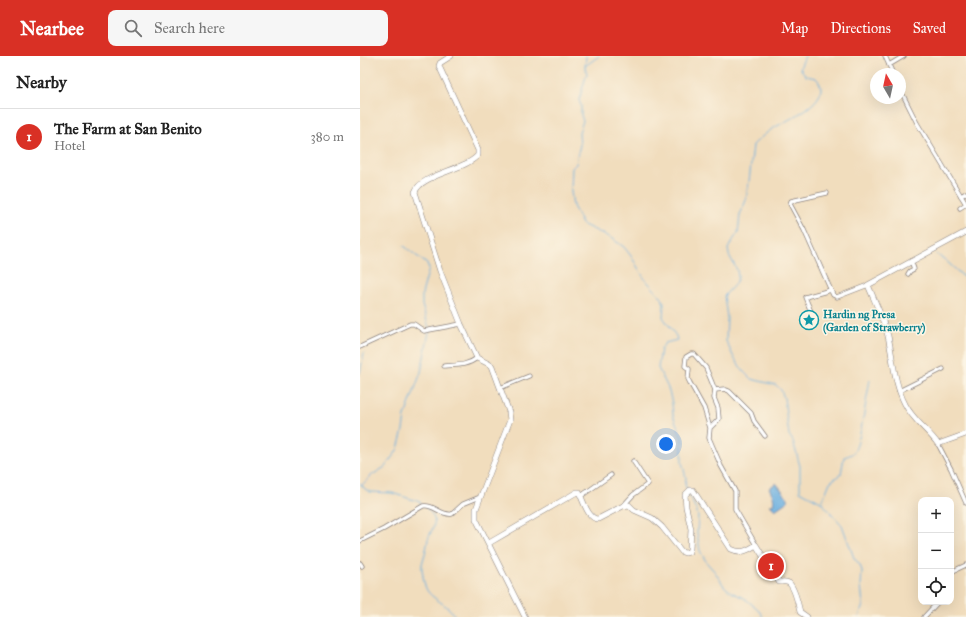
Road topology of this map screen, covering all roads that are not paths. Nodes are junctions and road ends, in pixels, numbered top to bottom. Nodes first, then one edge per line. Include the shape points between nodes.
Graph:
1 (451, 56) edge
2 (885, 56) edge
3 (904, 56) edge
4 (889, 65) junction
5 (890, 68) edge
6 (906, 101) edge
7 (966, 193) edge
8 (827, 194) dead end
9 (961, 196) junction
10 (960, 208) dead end
11 (966, 232) edge
12 (911, 261) junction
13 (914, 269) junction
14 (908, 274) dead end
15 (917, 274) dead end
16 (868, 285) junction
17 (831, 290) junction
18 (814, 319) dead end
19 (461, 324) junction
20 (360, 347) edge
21 (477, 358) junction
22 (444, 366) dead end
23 (943, 369) dead end
24 (529, 376) dead end
25 (500, 388) junction
26 (715, 390) junction
27 (899, 391) junction
28 (710, 428) junction
29 (966, 434) edge
30 (765, 436) dead end
31 (938, 444) junction
32 (633, 461) dead end
33 (612, 475) dead end
34 (581, 496) junction
35 (480, 497) junction
36 (966, 503) edge
37 (623, 506) junction
38 (360, 541) edge
39 (489, 543) junction
40 (756, 546) junction
41 (966, 565) edge
42 (954, 571) edge
43 (935, 605) edge
44 (525, 617) edge
45 (807, 617) edge
46 (924, 617) edge

1 - 19 street via 439,66 478,150 478,155 420,185 415,192 440,271
2 - 4 street
3 - 4 street
4 - 5 street
6 - 9 street
7 - 9 street
8 - 17 street via 791,201 790,204
9 - 10 street via 966,204
11 - 12 street
12 - 13 street
12 - 16 street
13 - 14 street
13 - 15 street
16 - 17 street via 837,297
16 - 27 street via 882,316
17 - 18 street via 805,297
19 - 20 street via 428,330 410,324
19 - 21 street
21 - 22 street via 471,363
21 - 25 street via 492,366
23 - 27 street
24 - 25 street
25 - 35 street via 510,420
26 - 28 street via 714,398 719,419
26 - 28 street via 706,368 697,357 694,354 686,357 688,378 704,408
26 - 30 street via 729,391 751,413
27 - 31 street via 907,409
28 - 40 street via 709,438 735,491 735,509
29 - 31 street
31 - 36 street
32 - 37 street via 648,484
33 - 34 street
34 - 37 street via 590,515 596,520
34 - 39 street via 577,492
35 - 38 street via 463,504 452,514 446,514 428,505 423,506
35 - 39 street via 476,519
37 - 40 street via 629,505 634,510 650,516 685,553 690,549 691,529 685,495 693,490 731,549 744,552
39 - 44 street
40 - 45 street via 779,582 790,585 800,612
41 - 42 street
43 - 46 street

